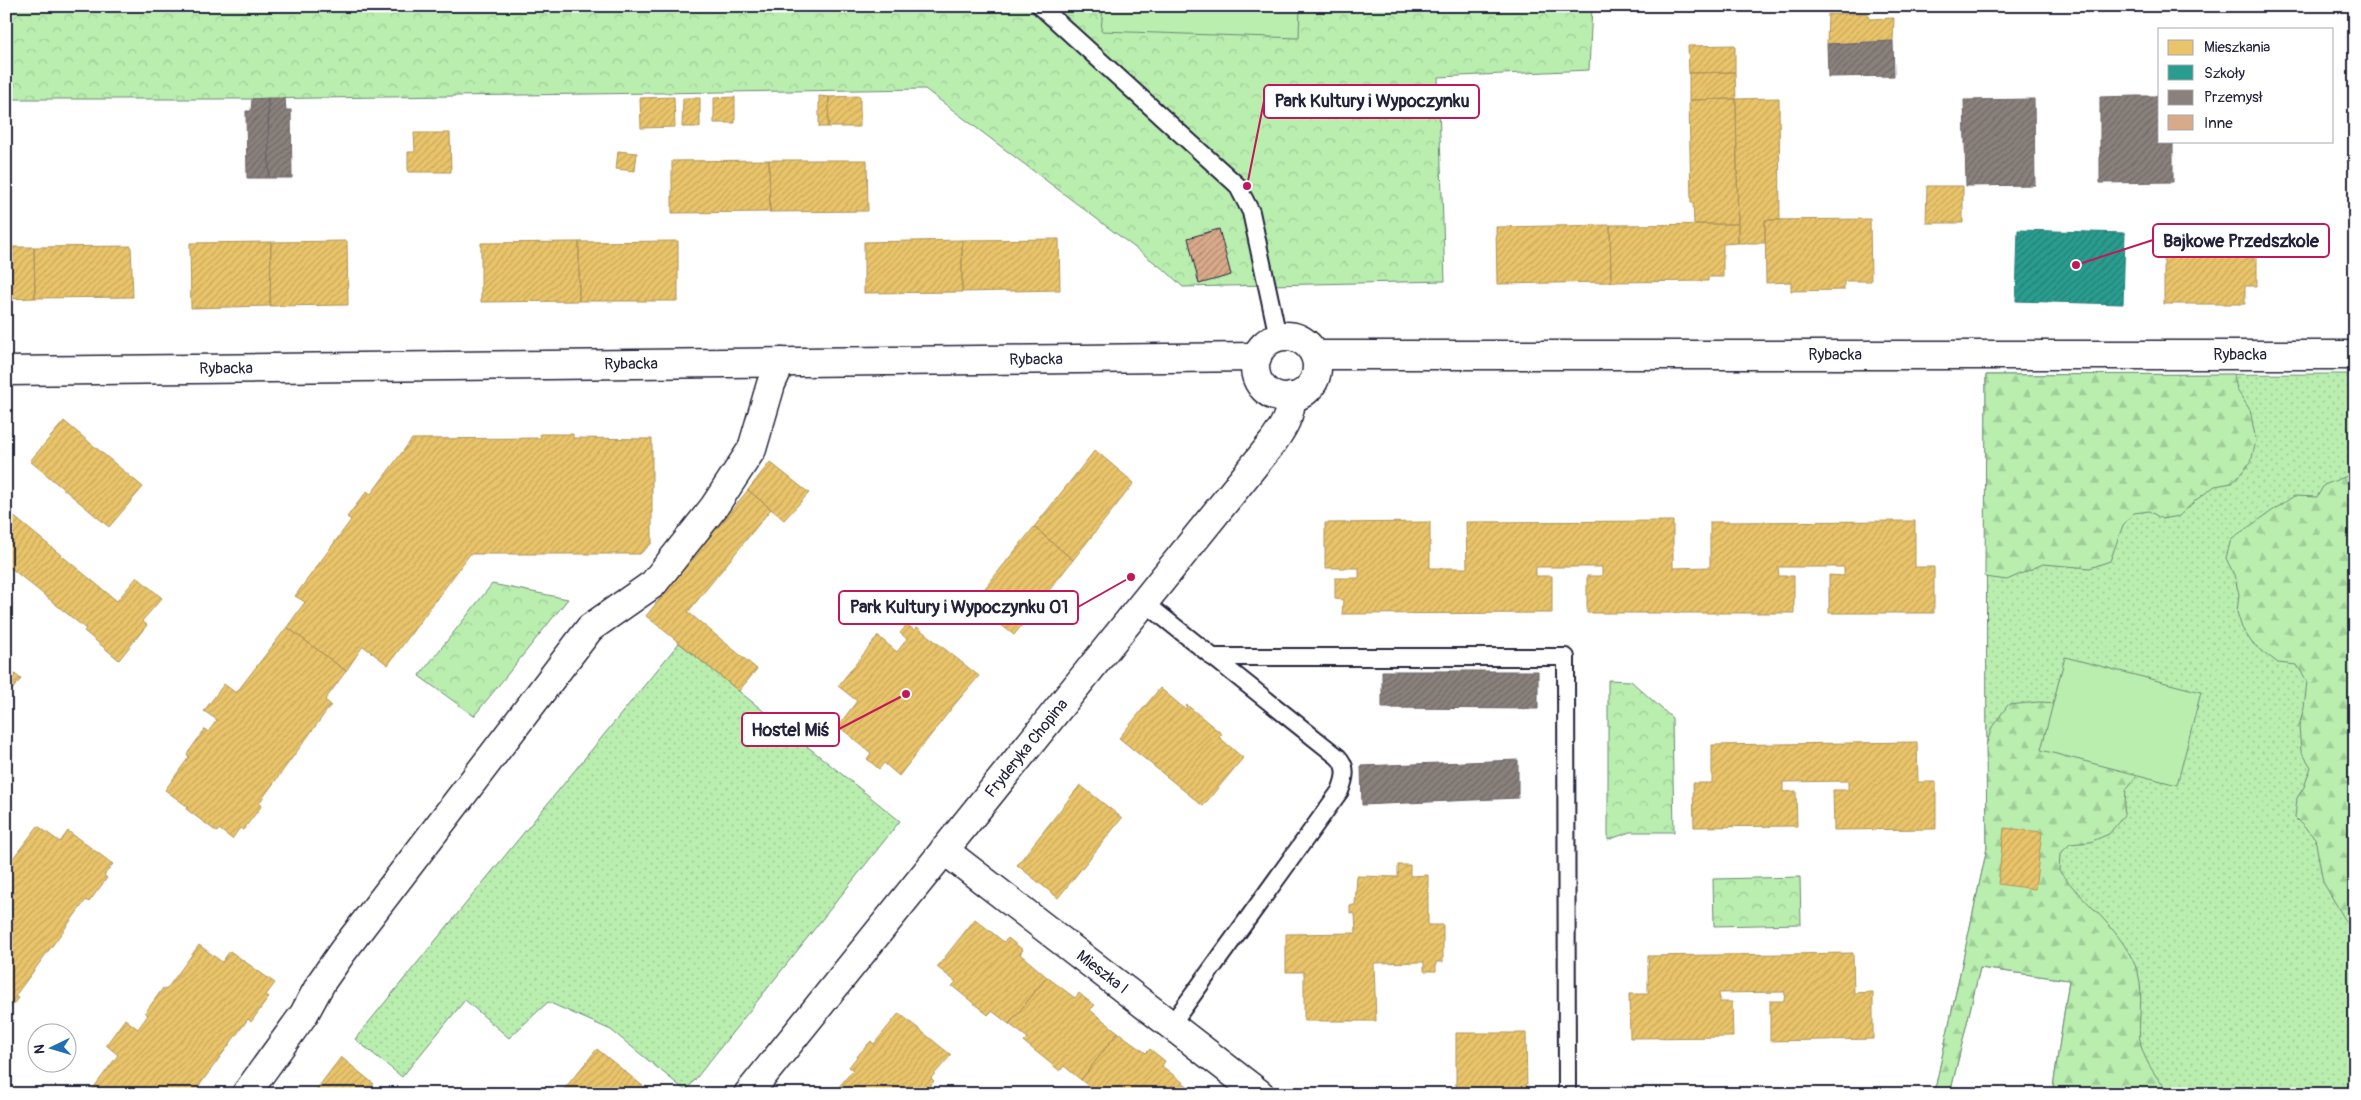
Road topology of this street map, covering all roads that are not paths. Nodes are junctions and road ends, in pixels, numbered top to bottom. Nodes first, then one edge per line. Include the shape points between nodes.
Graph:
1 (1040, 6) edge
2 (1278, 337) junction
3 (1315, 355) junction
4 (2355, 355) edge
5 (1256, 357) junction
6 (781, 362) junction
7 (6, 371) edge
8 (1291, 398) junction
9 (1144, 602) junction
10 (1212, 657) junction
11 (944, 850) junction
12 (1171, 1025) junction
13 (246, 1094) edge
14 (748, 1094) edge
15 (1260, 1094) edge
16 (1568, 1094) edge

1 - 2 lane via 1243,192 1252,212
2 - 3 street via 1293,336 1302,340
2 - 5 street via 1265,343
3 - 4 street, Rybacka
3 - 8 street via 1313,383 1306,391
5 - 6 street, Rybacka
5 - 8 street via 1255,373 1266,392 1276,397
6 - 7 street, Rybacka
6 - 13 street via 771,384 752,449 714,507 653,584 590,628 343,952 304,1014
8 - 9 street, Fryderyka Chopina via 1286,422 1273,442
9 - 10 lane
9 - 11 street, Fryderyka Chopina
10 - 12 lane via 1338,757 1343,762 1344,782
10 - 16 lane via 1566,657
11 - 12 street, Mieszka I
11 - 14 street, Fryderyka Chopina
12 - 15 street, Mieszka I

